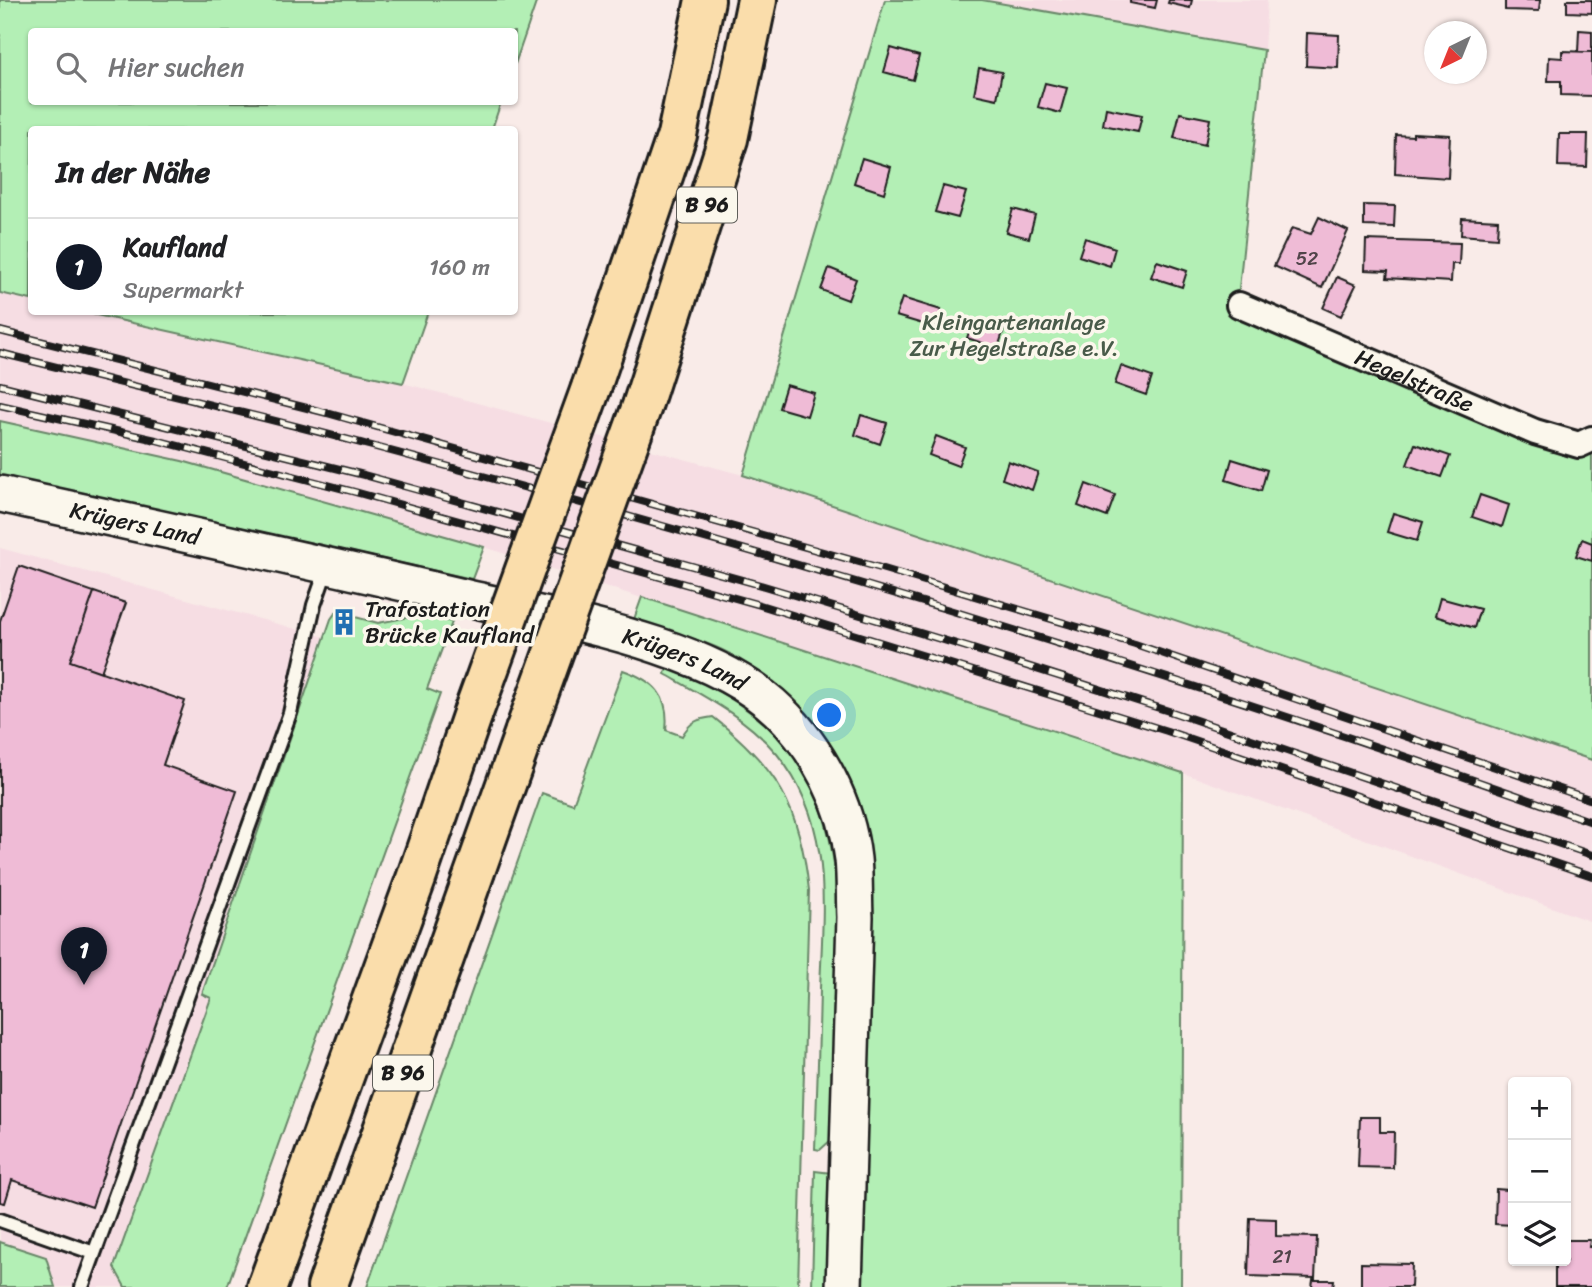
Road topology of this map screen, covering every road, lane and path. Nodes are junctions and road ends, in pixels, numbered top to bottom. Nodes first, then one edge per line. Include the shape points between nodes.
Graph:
1 (705, 0) edge
2 (757, 0) edge
3 (1239, 305) dead end
4 (1592, 439) edge
5 (0, 494) edge
6 (328, 565) junction
7 (0, 1220) edge
8 (94, 1253) junction
9 (82, 1287) edge
10 (267, 1287) edge
11 (327, 1287) edge
12 (844, 1287) edge

1 - 10 highway, B 96, bridge via 677,135
2 - 11 highway, B 96, bridge via 728,139 642,406
3 - 4 street, Hegelstraße via 1535,432 1579,445
5 - 6 street, Krügers Land
6 - 8 lane via 314,605 290,713
6 - 12 street, Krügers Land via 666,649 723,670 778,710 800,734 824,769 840,807 853,860
7 - 8 lane
8 - 9 lane

